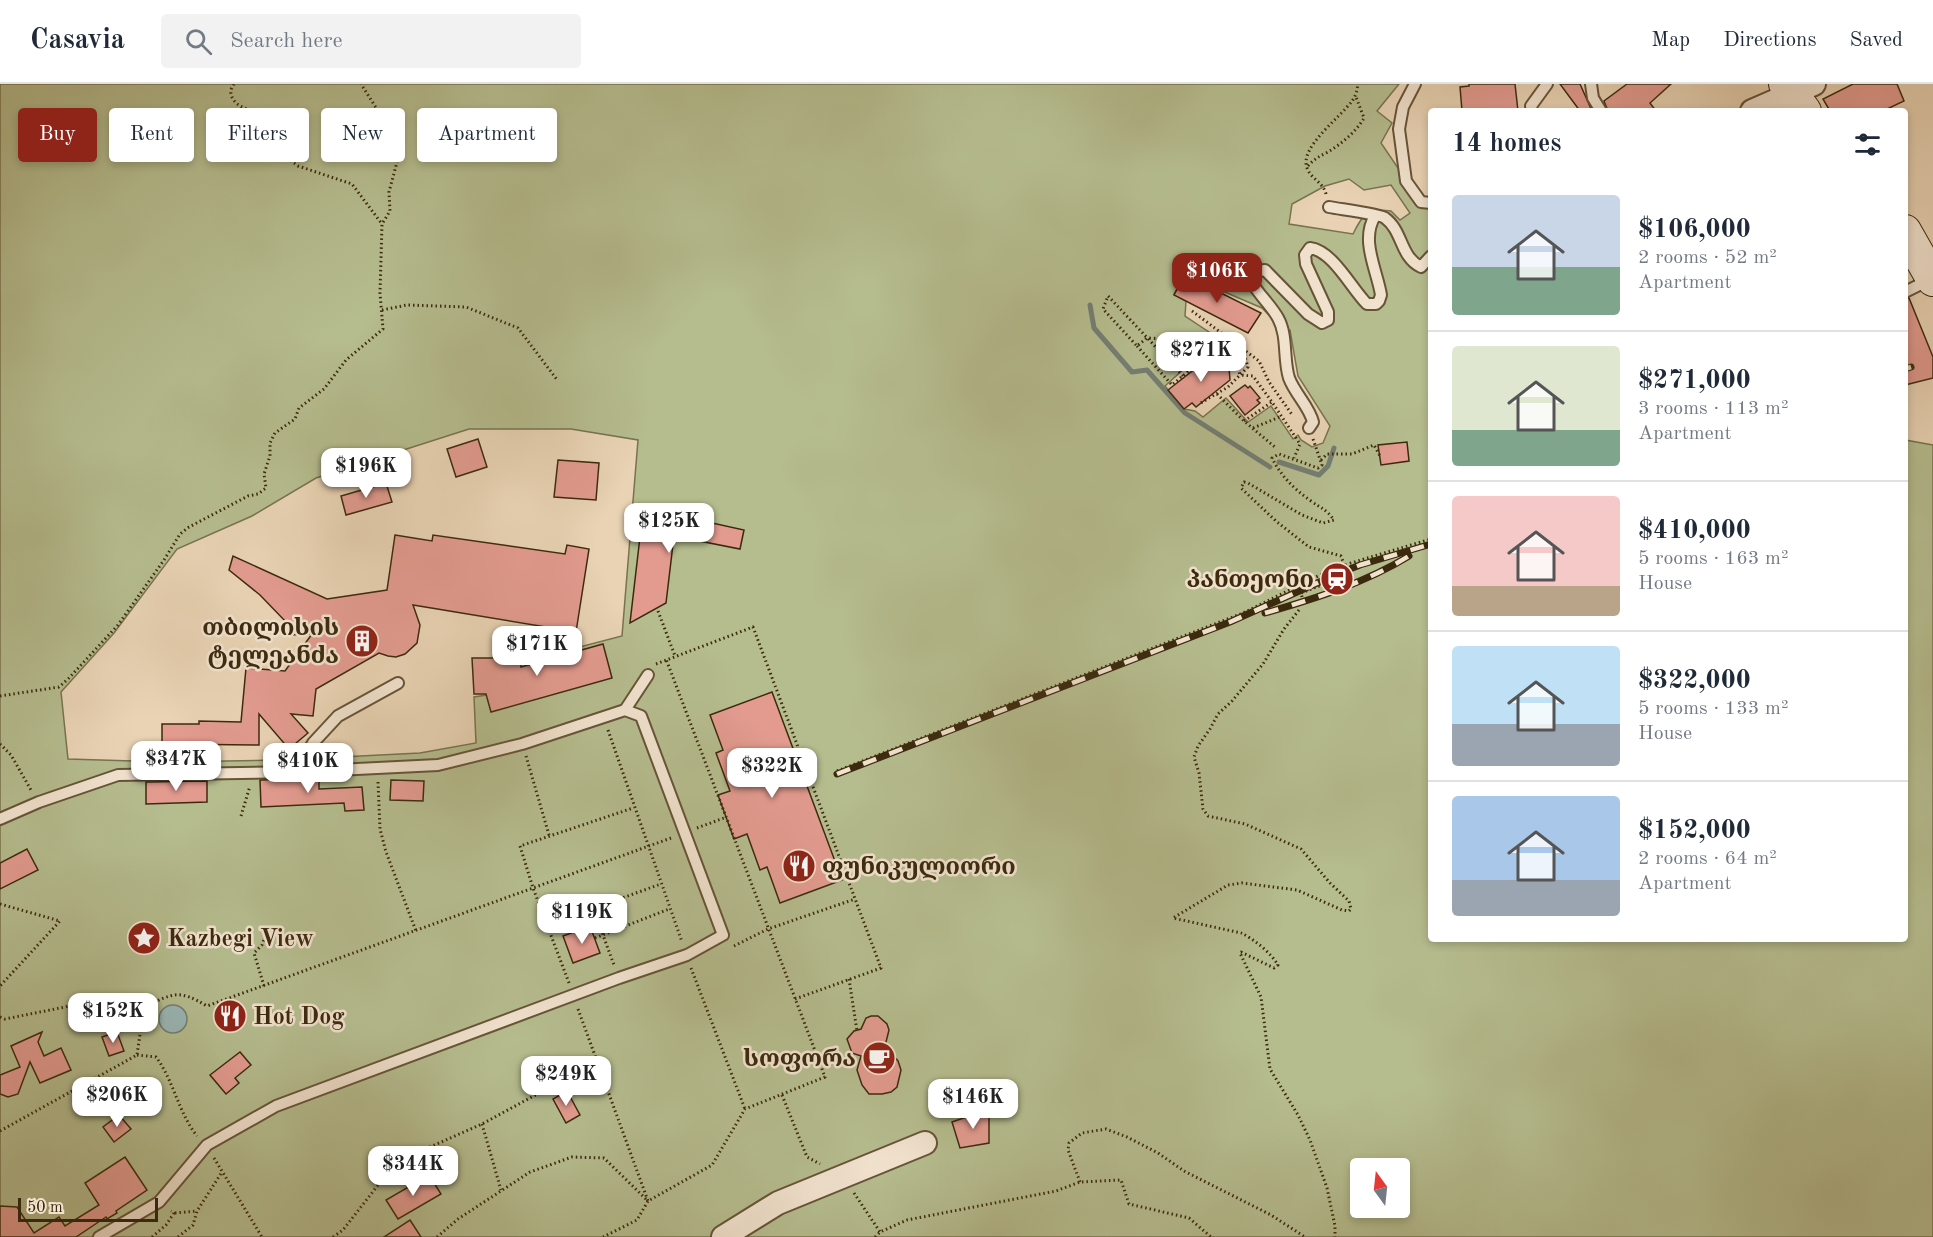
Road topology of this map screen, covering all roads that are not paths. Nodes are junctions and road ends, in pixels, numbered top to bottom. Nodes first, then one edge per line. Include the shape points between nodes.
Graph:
1 (1415, 84) edge
2 (1547, 84) edge
3 (1591, 84) edge
4 (1798, 93) edge
5 (1531, 108) edge
6 (1599, 108) edge
7 (1760, 108) edge
8 (1428, 203) edge
9 (1329, 207) road end
10 (1375, 216) junction
11 (1908, 236) edge
12 (1428, 259) edge
13 (1933, 279) edge
14 (1908, 291) edge
15 (1309, 428) road end
16 (648, 675) road end
17 (398, 683) dead end
18 (625, 710) junction
19 (296, 772) junction
20 (0, 819) edge
21 (925, 1143) dead end
22 (99, 1237) edge
23 (723, 1237) edge

1 - 8 lane via 1403,107 1399,129 1406,181 1421,202
2 - 5 lane
3 - 6 lane
4 - 7 street
9 - 10 lane
10 - 12 lane via 1383,216 1393,226 1411,262 1420,267
10 - 15 lane via 1368,232 1381,296 1376,304 1367,304 1319,249 1310,248 1305,255 1328,312 1328,320 1322,323 1265,270 1254,272 1251,281 1279,319 1288,376 1311,413 1313,422
11 - 13 street
13 - 14 lane
16 - 18 lane
17 - 19 lane via 338,716 313,744
18 - 19 lane via 522,744 438,765
18 - 22 lane via 641,717 723,934 687,955 276,1106 207,1145 159,1202
19 - 20 lane via 118,774
21 - 23 street via 778,1203

